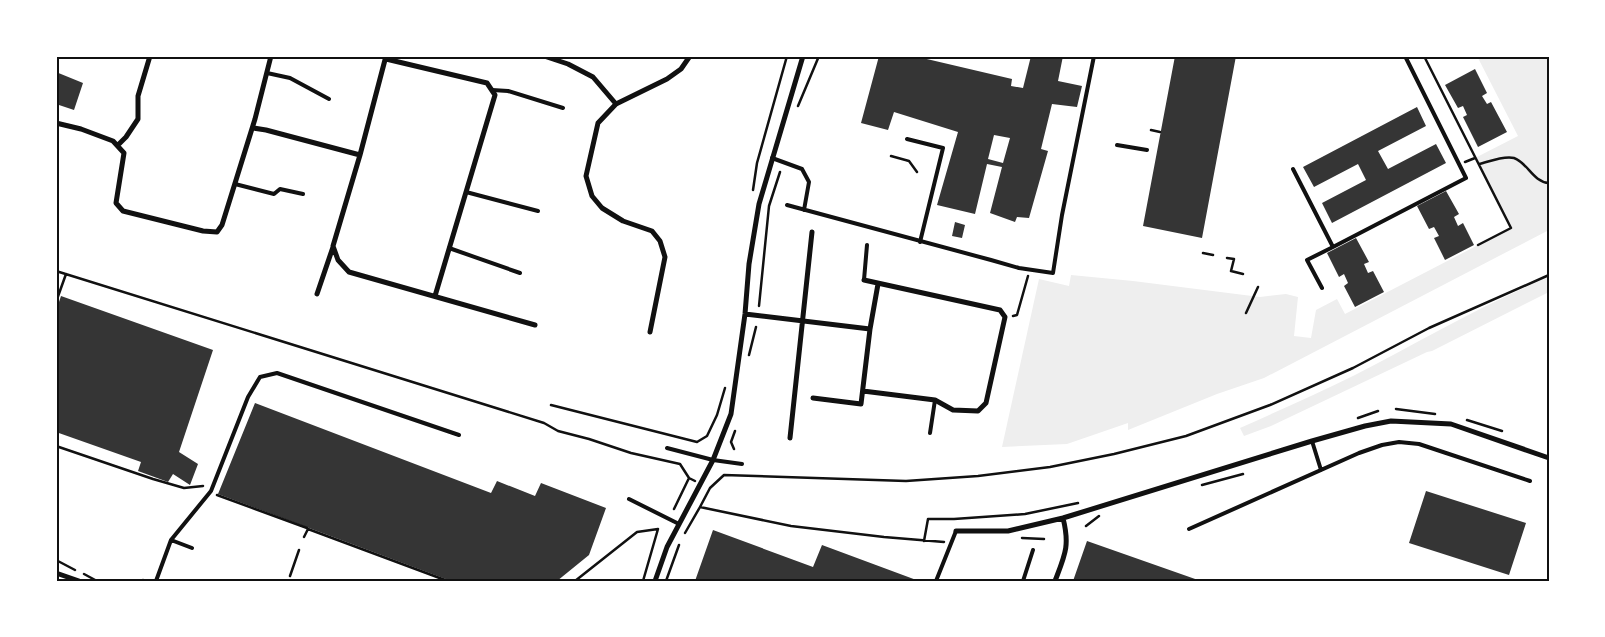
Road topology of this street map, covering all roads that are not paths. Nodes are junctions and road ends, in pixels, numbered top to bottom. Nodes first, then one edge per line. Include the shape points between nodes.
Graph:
1 (150, 56) edge
2 (271, 56) edge
3 (544, 56) edge
4 (690, 56) edge
5 (803, 56) edge
6 (1094, 56) edge
7 (1405, 56) edge
8 (386, 57) edge
9 (267, 73) junction
10 (492, 90) junction
11 (329, 99) dead end
12 (616, 104) junction
13 (563, 108) dead end
14 (56, 123) edge
15 (253, 128) junction
16 (907, 139) dead end
17 (1117, 145) dead end
18 (118, 146) junction
19 (1147, 150) dead end
20 (360, 155) junction
21 (772, 158) junction
22 (1294, 169) dead end
23 (235, 184) junction
24 (466, 192) junction
25 (303, 194) dead end
26 (787, 205) dead end
27 (804, 210) junction
28 (538, 211) dead end
29 (812, 232) dead end
30 (920, 242) junction
31 (333, 246) junction
32 (867, 246) dead end
33 (1333, 247) junction
34 (449, 248) junction
35 (520, 273) dead end
36 (864, 280) joint
37 (878, 284) junction
38 (1322, 288) dead end
39 (317, 294) dead end
40 (435, 296) junction
41 (745, 314) junction
42 (802, 322) junction
43 (535, 325) dead end
44 (870, 329) junction
45 (650, 332) dead end
46 (863, 391) junction
47 (813, 398) dead end
48 (935, 400) junction
49 (930, 433) dead end
50 (459, 435) dead end
51 (790, 438) dead end
52 (1312, 441) junction
53 (666, 448) dead end
54 (1549, 458) edge
55 (713, 460) junction
56 (742, 464) dead end
57 (1321, 470) junction
58 (1530, 481) dead end
59 (629, 499) dead end
60 (1063, 518) junction
61 (679, 524) junction
62 (1189, 529) dead end
63 (956, 531) joint
64 (171, 540) junction
65 (192, 548) dead end
66 (1033, 550) dead end
67 (56, 573) edge
68 (79, 581) edge
69 (156, 581) edge
70 (655, 581) edge
71 (936, 581) edge
72 (1023, 581) edge
73 (1055, 581) edge

1 - 18 street via 138,96 138,119
2 - 9 street
3 - 12 street via 593,77
4 - 12 street via 681,69 667,79
5 - 21 street
6 - 30 lane via 1053,274
7 - 33 lane via 1466,178
8 - 10 street via 487,83
8 - 20 street
9 - 11 lane via 290,78
9 - 15 street
10 - 13 lane via 508,91
10 - 24 street via 495,95
12 - 45 street via 598,123 586,176 592,196 602,208 623,221 652,231 660,241 665,257
14 - 18 street via 106,138
15 - 20 street
15 - 23 street
16 - 30 lane via 943,148
17 - 19 lane
18 - 23 street via 124,154 116,203 123,210 217,232 222,226
20 - 31 street
21 - 27 lane via 802,169 809,182
21 - 41 street via 759,204
22 - 33 lane
23 - 25 lane via 274,194 280,189
24 - 28 lane
24 - 34 street
26 - 27 lane
27 - 30 lane
29 - 42 street
31 - 39 street
31 - 40 street via 338,260 350,272
32 - 36 lane
33 - 38 lane via 1307,260
34 - 35 lane
34 - 40 street
36 - 37 street
37 - 44 street
37 - 48 street via 1000,310 1004,317 986,403 978,411 953,410
40 - 43 street
41 - 42 street
41 - 55 street via 731,414
42 - 44 street
42 - 51 street
44 - 46 street
46 - 47 street via 861,404
46 - 48 street
48 - 49 lane
50 - 64 lane via 277,373 260,377 248,397 211,491
52 - 54 street via 1391,421 1452,424
52 - 57 lane
52 - 60 street
53 - 55 lane
55 - 56 lane
55 - 61 street
57 - 58 lane via 1359,453 1400,442 1436,448
57 - 62 lane
59 - 61 lane
60 - 63 street via 1008,531
60 - 73 street via 1067,549
61 - 70 street
63 - 71 lane
64 - 65 lane
64 - 69 lane
66 - 72 lane
67 - 68 street

